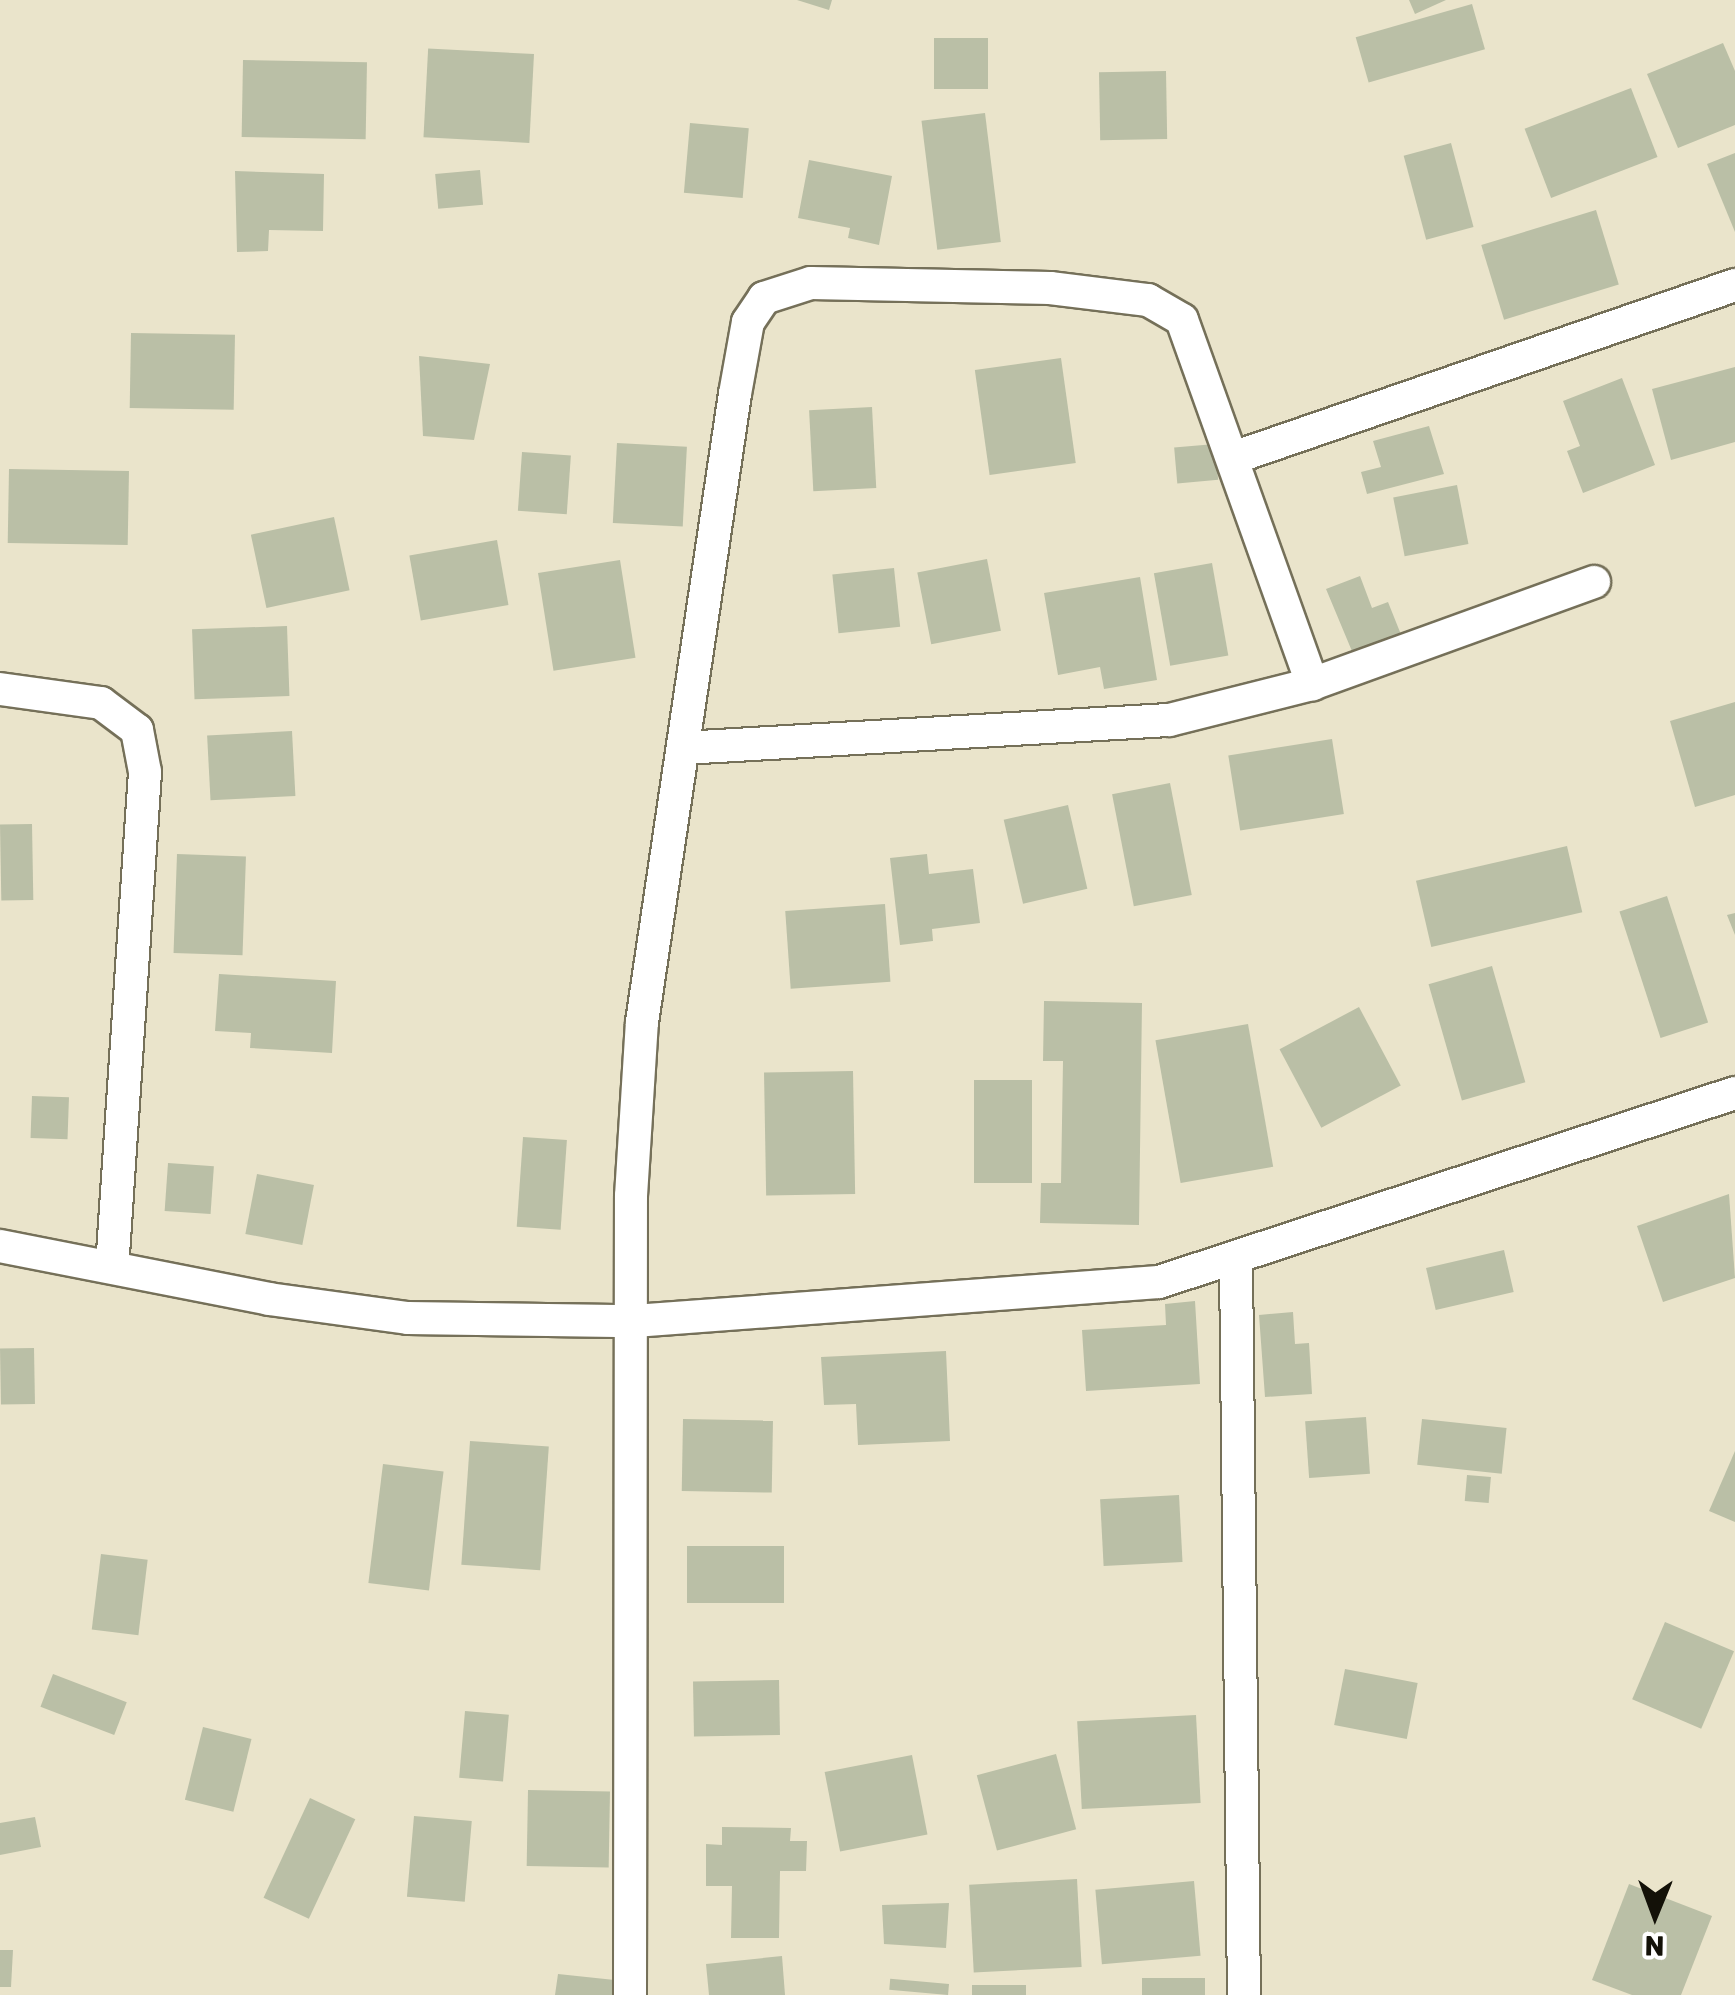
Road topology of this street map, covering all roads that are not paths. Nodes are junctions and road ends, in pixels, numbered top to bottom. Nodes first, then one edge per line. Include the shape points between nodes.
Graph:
1 (1735, 286) edge
2 (1236, 457) junction
3 (1594, 582) dead end
4 (1312, 684) junction
5 (0, 689) edge
6 (683, 748) junction
7 (1735, 1093) edge
8 (0, 1246) edge
9 (1236, 1261) junction
10 (112, 1266) junction
11 (634, 1321) junction
12 (630, 1995) edge
13 (1244, 1995) edge

1 - 2 street
2 - 4 street
2 - 6 street via 1182,320 1148,300 876,281 811,283 764,298 748,322
3 - 4 street
4 - 6 street via 1169,720
5 - 10 street via 100,703 137,730 145,772
6 - 11 street via 642,1022 630,1196
7 - 9 street
8 - 10 street
9 - 11 street via 1159,1282
9 - 13 street
10 - 11 street via 268,1299 408,1318
11 - 12 street

